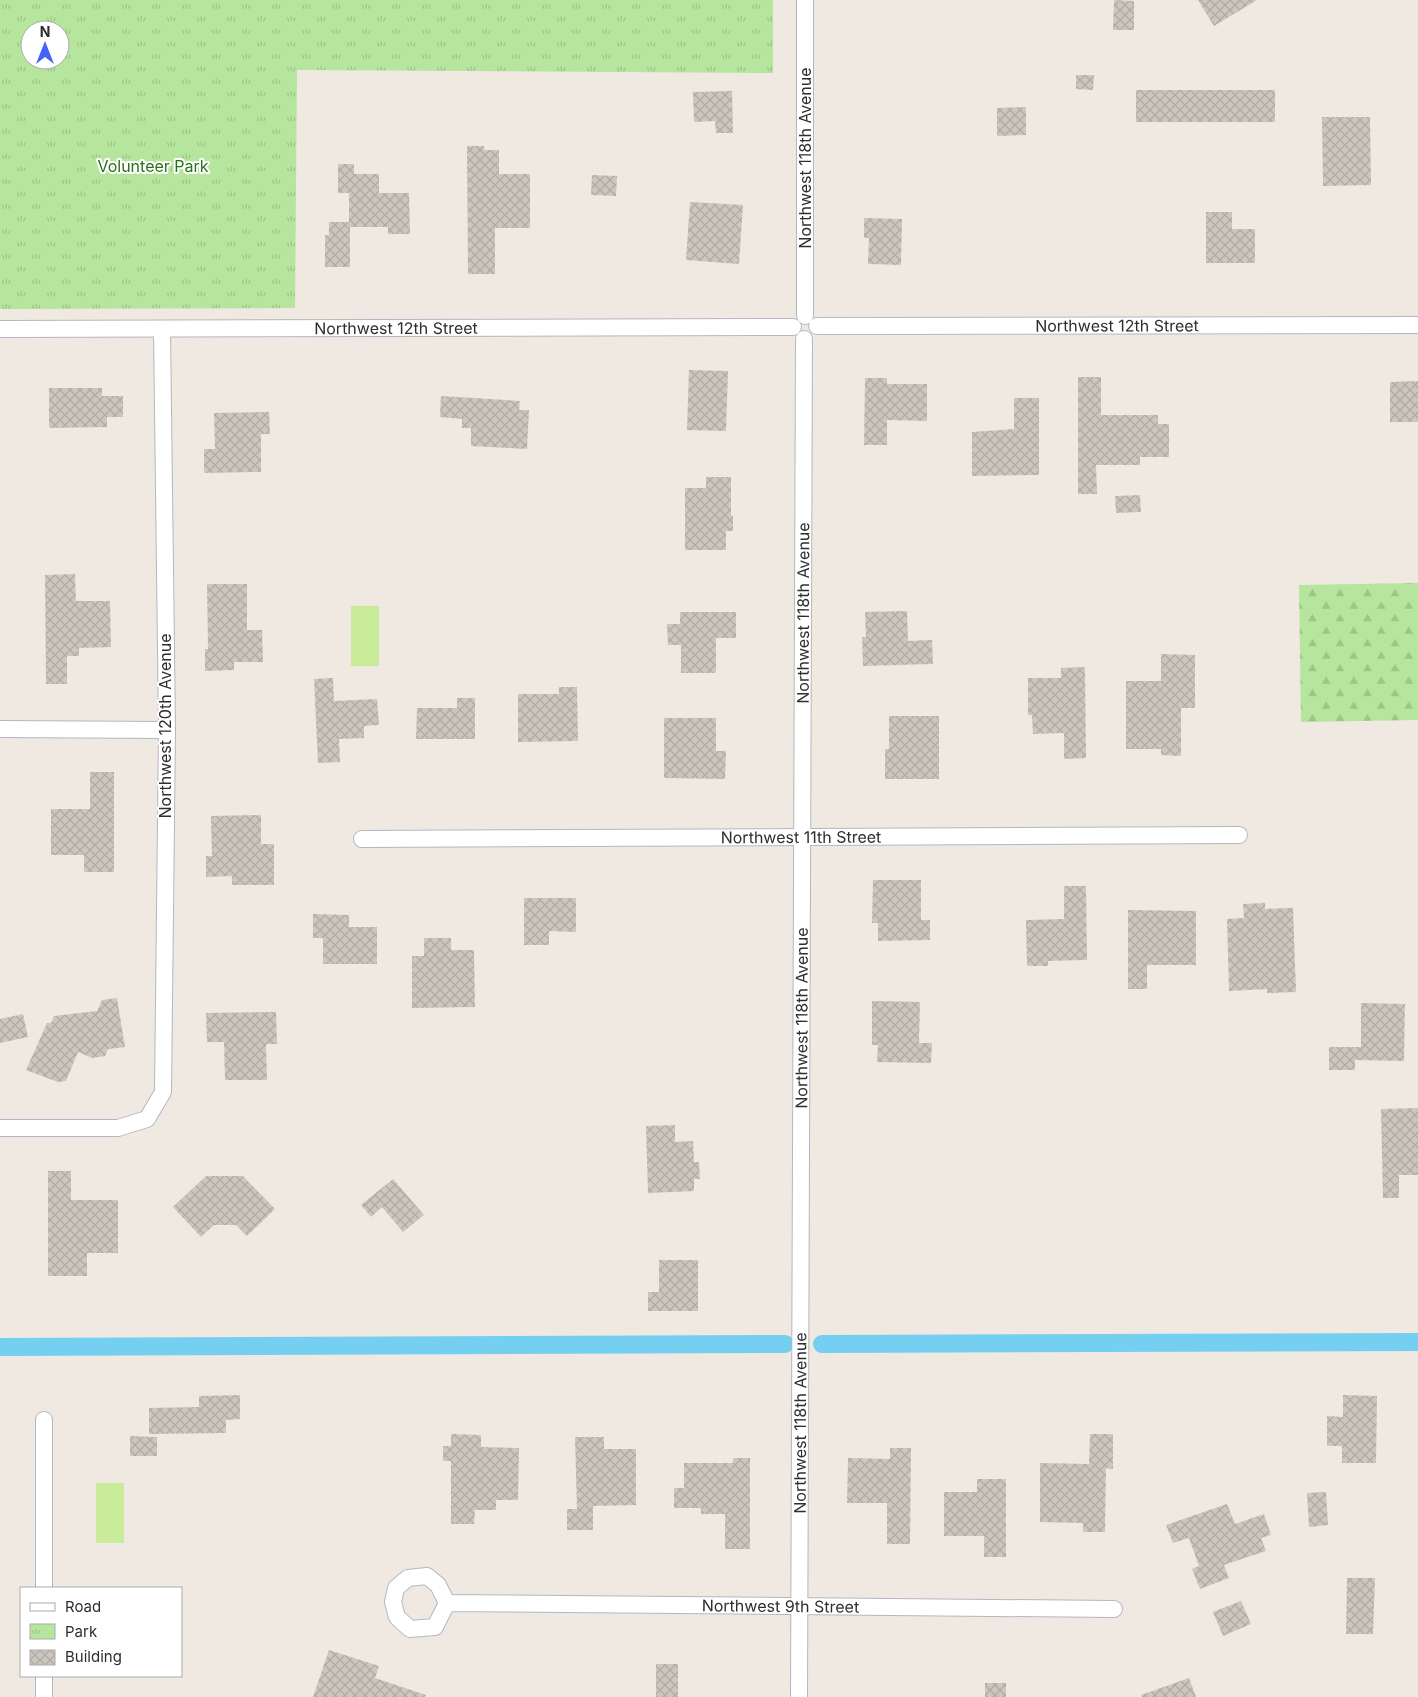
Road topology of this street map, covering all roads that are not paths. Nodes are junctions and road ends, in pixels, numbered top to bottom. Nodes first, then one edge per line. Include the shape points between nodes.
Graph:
1 (805, 0) edge
2 (805, 323) junction
3 (1418, 325) edge
4 (0, 329) edge
5 (162, 329) junction
6 (0, 729) edge
7 (167, 730) junction
8 (1239, 835) dead end
9 (802, 837) junction
10 (362, 839) dead end
11 (0, 1128) edge
12 (44, 1420) dead end
13 (44, 1587) edge
14 (447, 1602) dead end
15 (799, 1604) junction
16 (1114, 1609) dead end
17 (44, 1677) edge
18 (44, 1697) edge
19 (799, 1697) edge

1 - 2 street, Northwest 118th Avenue
2 - 3 street, Northwest 12th Street
2 - 5 street, Northwest 12th Street
2 - 9 street, Northwest 118th Avenue via 796,334 804,339
4 - 5 street, Northwest 12th Street
5 - 7 street, Northwest 120th Avenue
6 - 7 street
7 - 11 street, Northwest 120th Avenue via 163,1092 148,1119 118,1128
8 - 9 street, Northwest 11th Street
9 - 10 street, Northwest 11th Street
9 - 15 street, Northwest 118th Avenue
12 - 13 street
14 - 15 street, Northwest 9th Street
15 - 16 street, Northwest 9th Street
15 - 19 street, Northwest 118th Avenue
17 - 18 street

